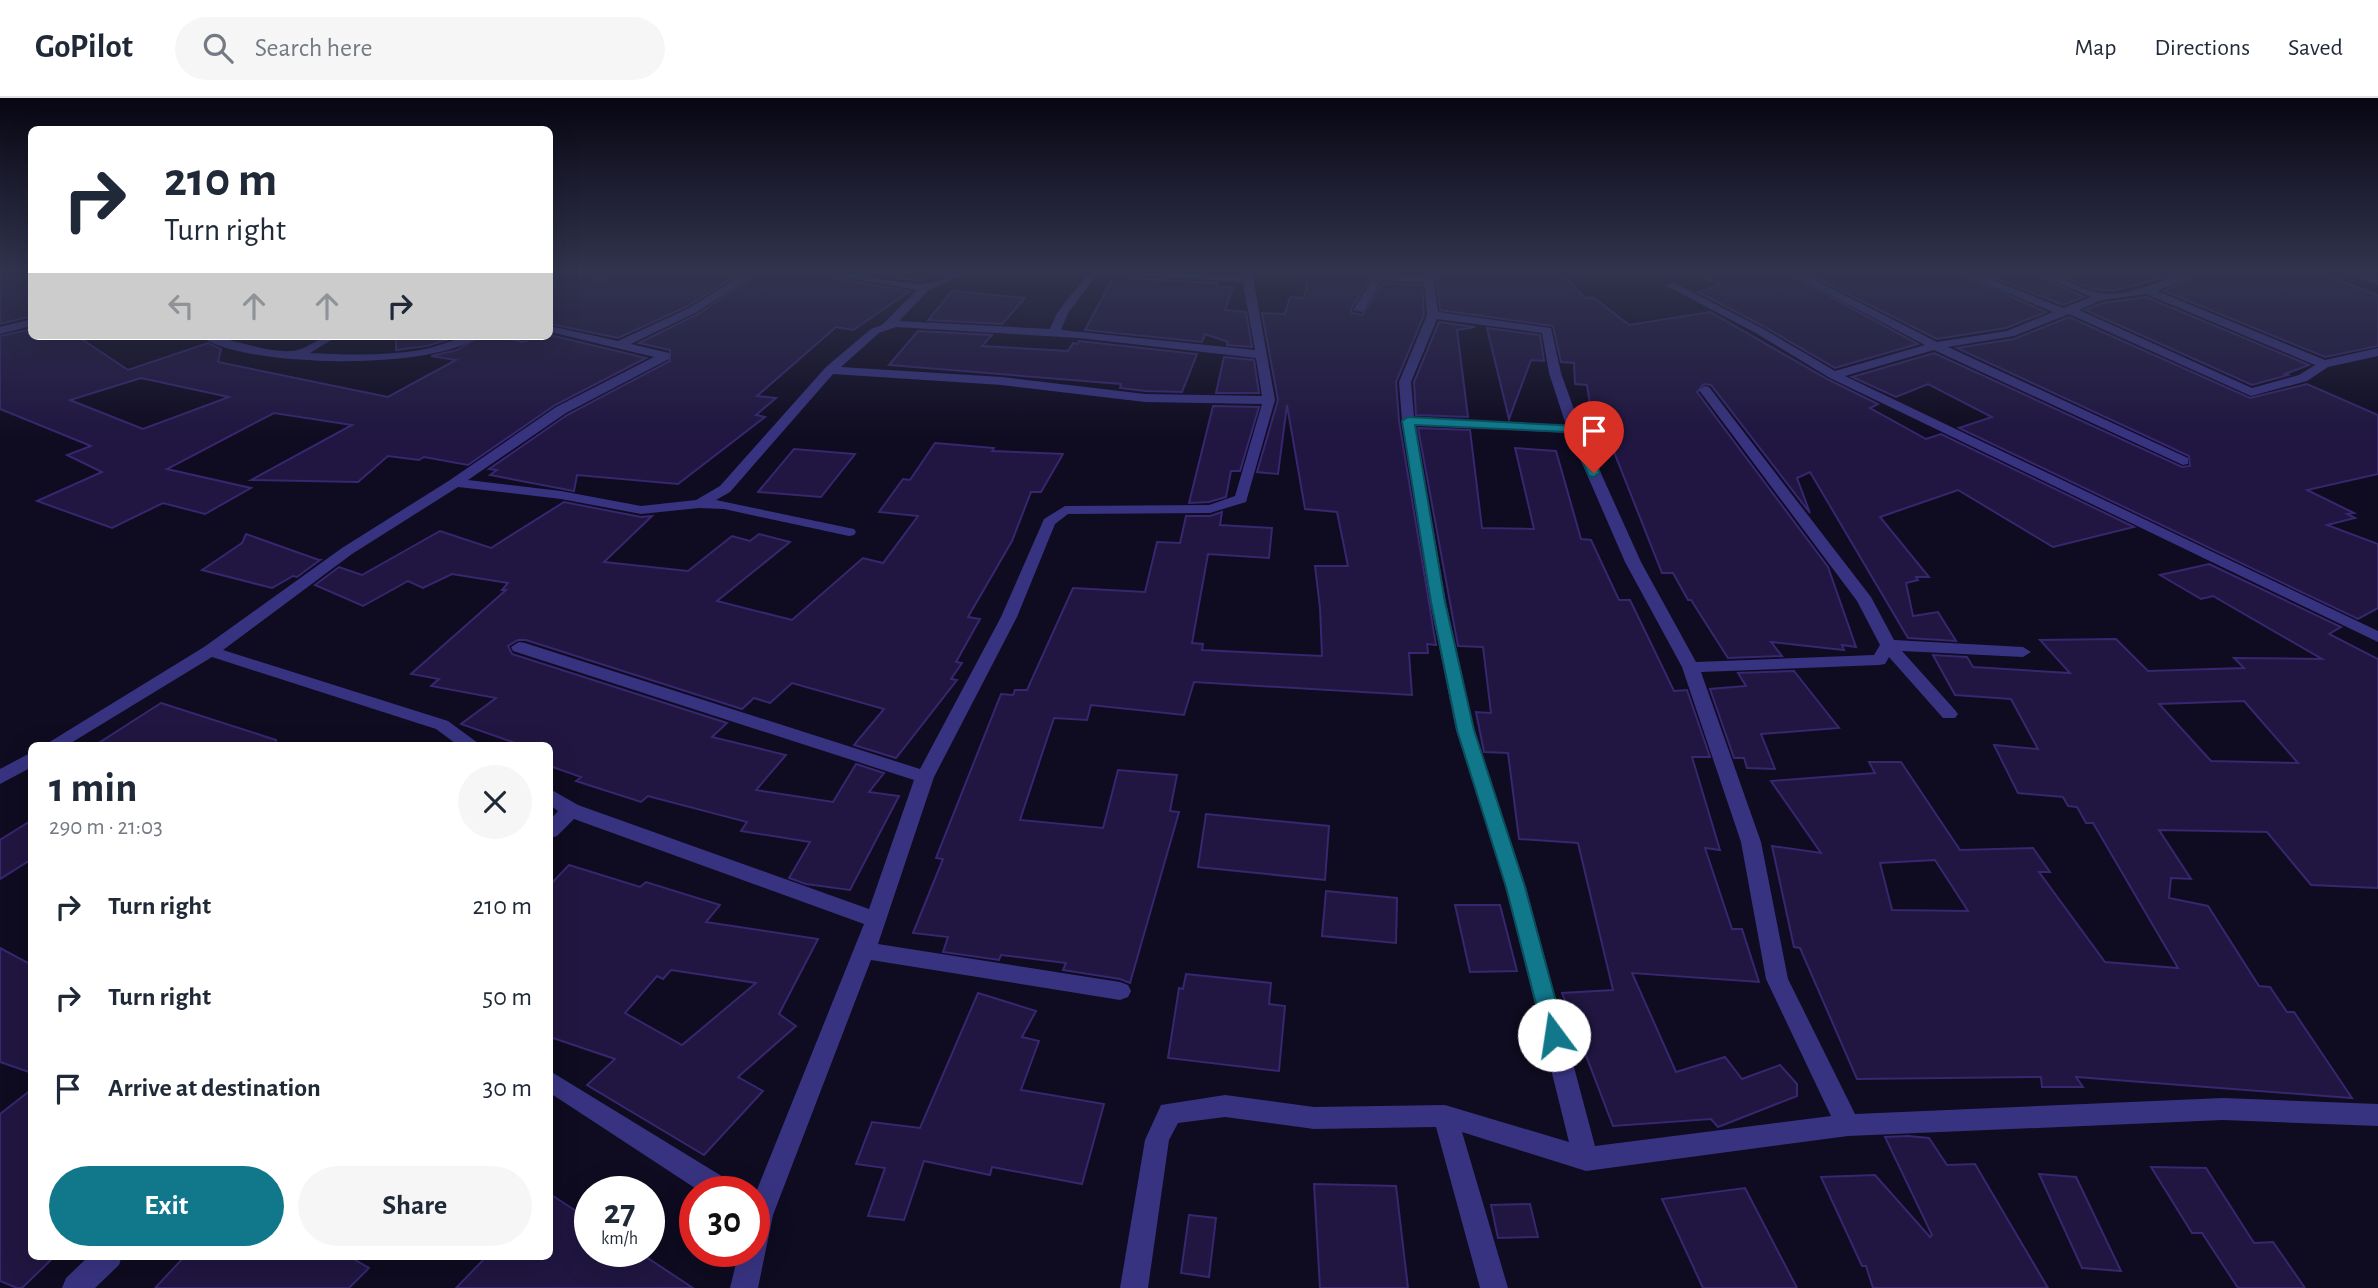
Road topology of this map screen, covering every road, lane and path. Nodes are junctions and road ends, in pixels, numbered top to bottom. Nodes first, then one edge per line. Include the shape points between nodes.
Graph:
1 (656, 328) edge
2 (885, 328) edge
3 (976, 328) edge
4 (1057, 328) edge
5 (1257, 328) edge
6 (1428, 328) edge
7 (1528, 328) edge
8 (1753, 328) edge
9 (1899, 328) edge
10 (2026, 328) edge
11 (2104, 328) edge
12 (2236, 328) edge
13 (553, 330) edge
14 (1055, 331) junction
15 (216, 340) edge
16 (324, 340) edge
17 (463, 340) edge
18 (618, 346) junction
19 (1935, 346) junction
20 (2378, 352) edge
21 (298, 354) junction
22 (1262, 355) junction
23 (2324, 364) junction
24 (830, 370) junction
25 (1834, 375) junction
26 (1705, 390) dead end
27 (1269, 400) junction
28 (1408, 421) junction
29 (1574, 429) junction
30 (2183, 461) dead end
31 (455, 483) junction
32 (699, 504) junction
33 (849, 532) dead end
34 (2378, 637) edge
35 (1888, 645) junction
36 (519, 647) dead end
37 (210, 651) junction
38 (2023, 652) dead end
39 (1691, 667) junction
40 (1949, 714) dead end
41 (59, 742) edge
42 (467, 742) edge
43 (28, 760) edge
44 (925, 777) junction
45 (0, 778) edge
46 (553, 798) edge
47 (571, 810) junction
48 (553, 828) edge
49 (876, 920) junction
50 (864, 950) junction
51 (1120, 991) dead end
52 (553, 1083) edge
53 (2378, 1115) edge
54 (1445, 1116) junction
55 (1848, 1125) junction
56 (1586, 1159) junction
57 (699, 1176) edge
58 (770, 1181) edge
59 (105, 1260) edge
60 (749, 1267) edge
61 (76, 1288) edge
62 (744, 1288) edge
63 (1134, 1288) edge
64 (1494, 1288) edge

1 - 18 street
2 - 24 street
3 - 14 street
4 - 14 street
5 - 22 street
6 - 28 street via 1405,382
7 - 29 street via 1547,330 1555,373
8 - 25 street
9 - 19 street
10 - 19 street
11 - 23 street via 2251,392 2303,378
12 - 23 street
13 - 18 street
14 - 22 street
15 - 21 street
16 - 21 street
17 - 21 street via 442,349 385,357
18 - 31 street via 665,356 561,410
19 - 25 street
19 - 30 street
20 - 23 street
22 - 27 street
24 - 27 street via 1002,381 1145,398
24 - 32 street via 725,489
25 - 34 street
26 - 35 street via 1865,600
27 - 44 street via 1241,499 1210,509 1065,510 1049,522 1009,617
28 - 29 street
28 - 56 street via 1465,730 1516,887
29 - 39 street via 1633,562
31 - 32 street via 640,510
31 - 37 street via 346,551
32 - 33 street via 724,505
35 - 38 street
35 - 39 street via 1879,660
35 - 40 street
36 - 44 street
37 - 41 street
37 - 42 street via 442,725
39 - 55 street via 1751,842 1777,979
43 - 45 street
44 - 49 street
46 - 47 street
47 - 48 street
47 - 49 street
49 - 50 street
50 - 51 street
50 - 58 street
52 - 57 street
53 - 55 street via 2223,1109
54 - 56 street
54 - 63 street via 1314,1118 1225,1106 1170,1113 1157,1140
54 - 64 street
55 - 56 street
59 - 61 street
60 - 62 street

